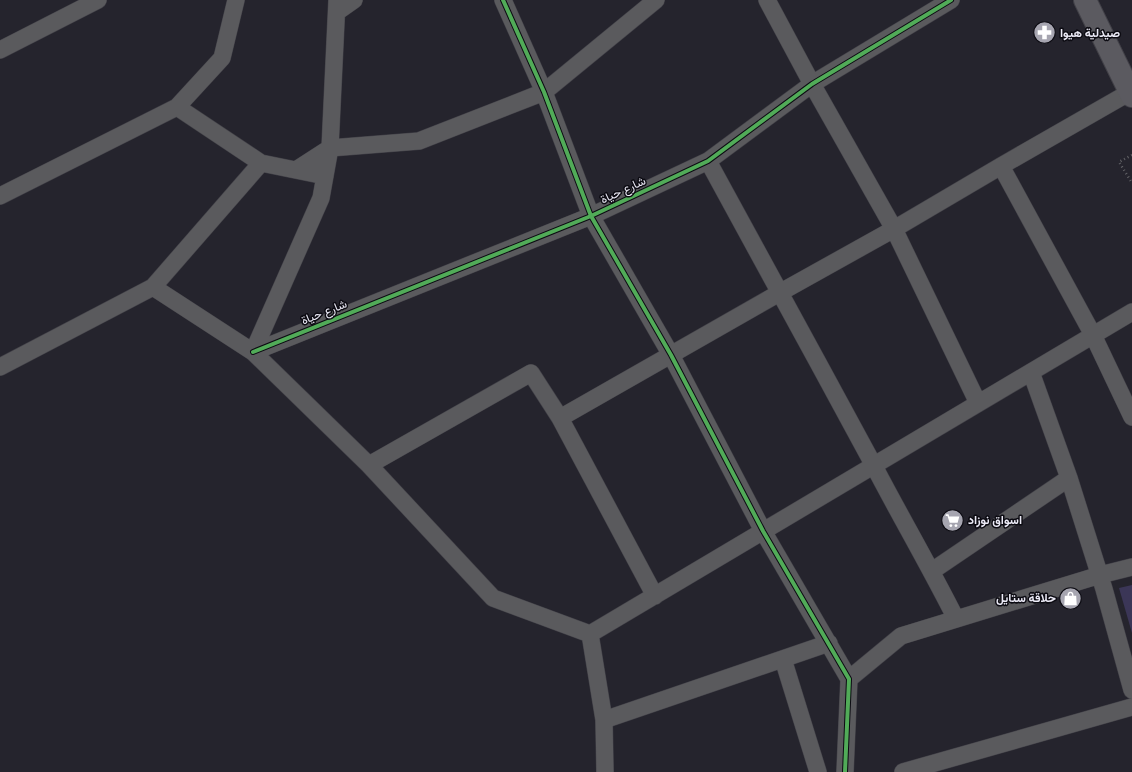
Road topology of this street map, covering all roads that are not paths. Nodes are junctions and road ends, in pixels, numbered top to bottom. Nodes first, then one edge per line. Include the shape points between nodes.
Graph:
1 (98, 0) edge
2 (236, 0) edge
3 (354, 0) edge
4 (504, 0) edge
5 (656, 0) edge
6 (767, 0) edge
7 (951, 0) edge
8 (1085, 0) edge
9 (337, 6) edge
10 (0, 50) edge
11 (812, 84) junction
12 (544, 92) junction
13 (1131, 94) edge
14 (177, 107) junction
15 (330, 148) junction
16 (708, 161) junction
17 (261, 163) junction
18 (1001, 166) junction
19 (296, 170) junction
20 (325, 176) junction
21 (0, 196) edge
22 (591, 216) junction
23 (894, 229) junction
24 (153, 287) junction
25 (780, 292) junction
26 (1132, 312) edge
27 (1093, 335) junction
28 (253, 352) junction
29 (671, 355) junction
30 (0, 367) edge
31 (1031, 372) junction
32 (978, 403) junction
33 (1132, 417) edge
34 (560, 418) junction
35 (369, 465) junction
36 (873, 466) junction
37 (1069, 478) junction
38 (763, 532) junction
39 (1132, 567) edge
40 (932, 571) junction
41 (1100, 575) junction
42 (655, 596) junction
43 (956, 619) junction
44 (590, 634) junction
45 (829, 643) junction
46 (783, 659) junction
47 (849, 679) junction
48 (1132, 690) edge
49 (1132, 707) edge
50 (604, 720) junction
51 (605, 772) edge
52 (818, 772) edge
53 (845, 772) edge
54 (903, 772) edge

1 - 10 street
2 - 14 street via 222,58
3 - 9 street
4 - 12 street
5 - 12 street
6 - 11 street
7 - 11 street, شارع حياة
8 - 13 main road
9 - 15 street
11 - 16 street, شارع حياة
11 - 23 street
12 - 15 street via 419,141
12 - 22 street
13 - 18 street
14 - 17 street
14 - 21 street
15 - 19 street
15 - 20 street
16 - 22 street, شارع حياة
16 - 25 street
17 - 19 street
17 - 24 street
18 - 23 street
18 - 27 street
19 - 20 street
20 - 28 street via 321,198
22 - 28 street, شارع حياة
22 - 29 street
23 - 25 street
23 - 32 street
24 - 28 street
24 - 30 street
25 - 29 street
25 - 36 street
26 - 27 street
27 - 31 street
27 - 33 street
28 - 35 street
29 - 34 street
29 - 38 street
31 - 32 street
31 - 37 street
32 - 36 street
34 - 35 street via 530,373
34 - 42 street
35 - 44 street via 493,598
36 - 38 street
36 - 40 street
37 - 40 street
37 - 41 street
38 - 42 street
38 - 45 street
39 - 41 street
40 - 43 street
41 - 43 street
41 - 48 street
42 - 44 street
43 - 47 street via 901,636
44 - 50 street
45 - 46 street
45 - 47 street
46 - 50 street
46 - 52 street
47 - 53 street
49 - 54 street
50 - 51 street

